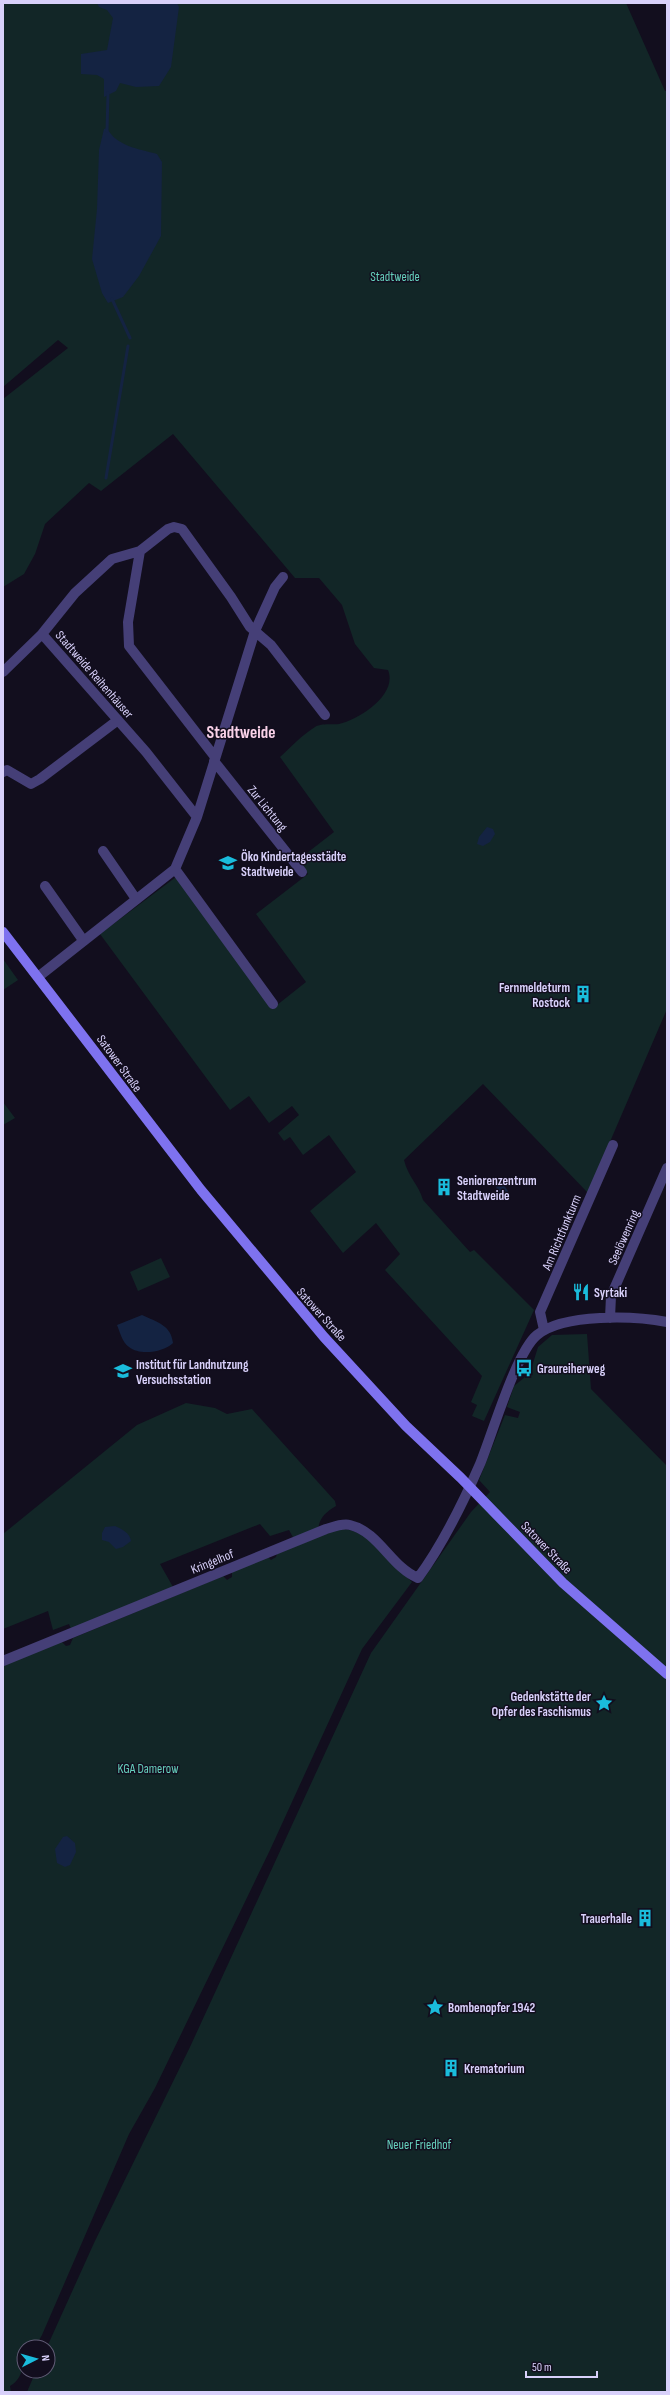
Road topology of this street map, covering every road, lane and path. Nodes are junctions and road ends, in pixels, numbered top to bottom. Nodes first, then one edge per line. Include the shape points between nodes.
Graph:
1 (140, 551) junction
2 (283, 577) dead end
3 (255, 632) junction
4 (42, 634) junction
5 (3, 672) edge
6 (325, 715) dead end
7 (118, 720) junction
8 (214, 760) junction
9 (4, 768) edge
10 (197, 817) junction
11 (103, 851) dead end
12 (175, 869) junction
13 (302, 872) dead end
14 (45, 886) dead end
15 (136, 899) junction
16 (3, 932) edge
17 (83, 940) junction
18 (38, 977) junction
19 (273, 1004) dead end
20 (613, 1145) dead end
21 (667, 1168) edge
22 (610, 1318) junction
23 (667, 1322) edge
24 (544, 1330) junction
25 (469, 1486) junction
26 (3, 1661) edge
27 (667, 1674) edge

1 - 3 street, Stadtweide Reihenhäuser via 168,529 182,529
1 - 4 street, Stadtweide Reihenhäuser via 112,558 75,593
1 - 8 street via 128,622 129,646
2 - 3 street via 275,587
3 - 6 street, Stadtweide Reihenhäuser via 271,645
3 - 8 street
4 - 5 street
4 - 7 street, Stadtweide Reihenhäuser
7 - 9 street via 31,784
7 - 10 street, Stadtweide Reihenhäuser
8 - 10 street
8 - 13 street, Zur Lichtung
10 - 12 street
11 - 15 street
12 - 15 street
12 - 19 street
14 - 17 street
15 - 17 street
16 - 18 main road, Satower Straße
17 - 18 street
18 - 25 main road, Satower Straße via 146,1120 273,1278 402,1422
20 - 24 street, Am Richtfunkturm via 540,1312
21 - 22 street, Seelöwenring via 611,1296
22 - 23 street via 632,1317
22 - 24 street via 561,1324
24 - 25 street via 526,1347
25 - 26 street, Kringelhof via 443,1541 418,1578 401,1568 370,1535 350,1525 342,1525 326,1529
25 - 27 main road, Satower Straße via 563,1583

